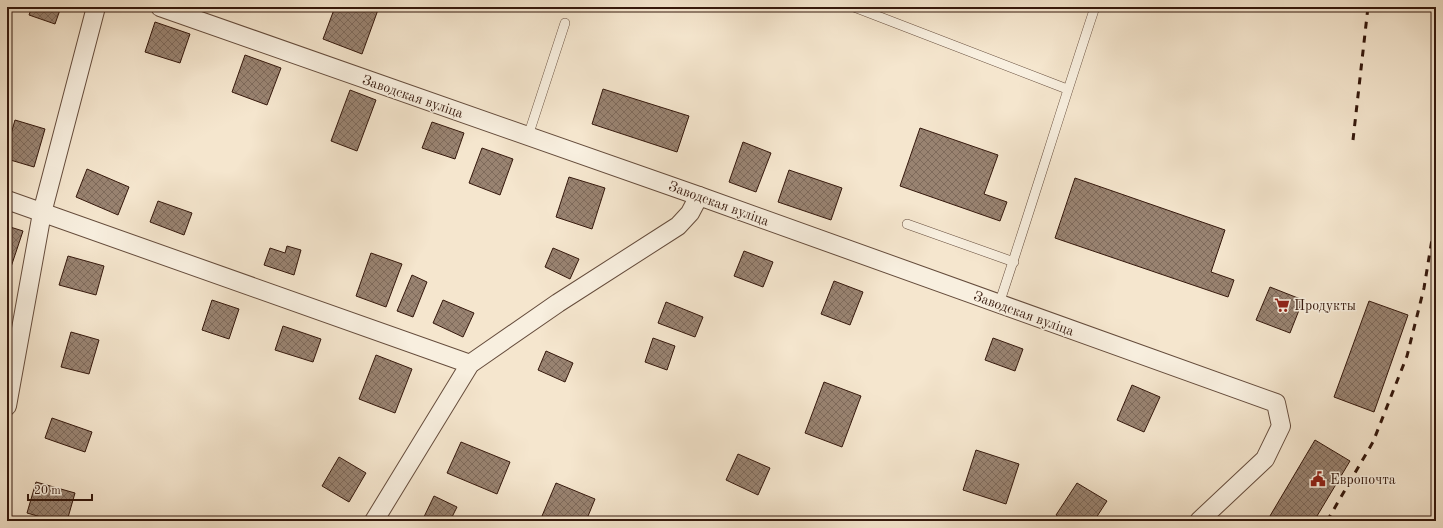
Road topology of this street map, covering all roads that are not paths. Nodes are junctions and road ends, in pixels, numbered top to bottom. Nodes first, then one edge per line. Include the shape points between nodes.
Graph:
1 (96, 7) edge
2 (160, 7) edge
3 (854, 7) edge
4 (1095, 7) edge
5 (565, 23) dead end
6 (1067, 89) junction
7 (528, 136) junction
8 (699, 196) junction
9 (7, 200) edge
10 (42, 213) junction
11 (907, 224) dead end
12 (1014, 262) junction
13 (1000, 304) junction
14 (470, 364) junction
15 (7, 406) edge
16 (374, 521) edge
17 (1200, 521) edge

1 - 10 street
2 - 7 street, Заводская вуліца
3 - 6 lane
4 - 6 lane
5 - 7 lane
6 - 12 lane
7 - 8 street, Заводская вуліца
8 - 13 street, Заводская вуліца
8 - 14 street via 690,213 678,226 558,303
9 - 10 street
10 - 14 street
10 - 15 street
11 - 12 lane
12 - 13 lane
13 - 17 street, Заводская вуліца via 1276,403 1281,426 1265,459
14 - 16 street

